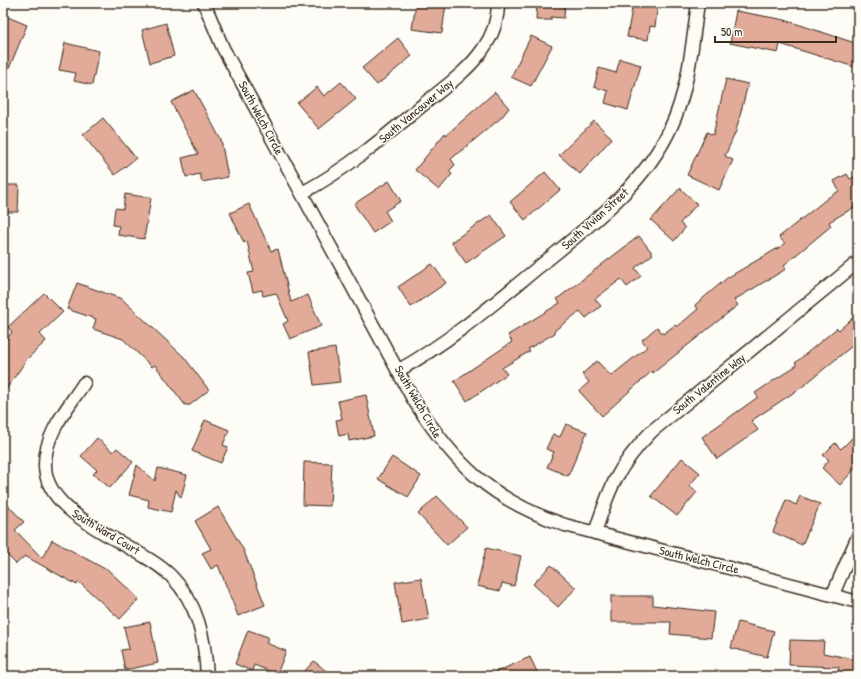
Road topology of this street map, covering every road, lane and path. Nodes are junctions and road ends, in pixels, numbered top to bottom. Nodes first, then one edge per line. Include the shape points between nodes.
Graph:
1 (204, 3) edge
2 (498, 3) edge
3 (698, 3) edge
4 (302, 193) junction
5 (858, 262) edge
6 (399, 370) junction
7 (84, 383) dead end
8 (594, 533) junction
9 (858, 536) edge
10 (834, 594) junction
11 (858, 602) edge
12 (207, 676) edge

1 - 4 street, South Welch Circle via 224,48
2 - 4 street, South Vancouver Way via 495,26 490,38 473,62 355,160
3 - 6 street, South Vivian Street via 681,104 660,147 638,179 601,217 469,324
4 - 6 street, South Welch Circle
5 - 8 street, South Valentine Way via 656,427 634,449 612,483
6 - 8 street, South Welch Circle via 413,399 439,439 477,478 533,514
7 - 12 street, South Ward Court via 51,437 45,464 49,483 59,500 74,515 147,557 181,588 202,630
8 - 10 street, South Welch Circle
9 - 10 street
10 - 11 street, South Welch Circle

